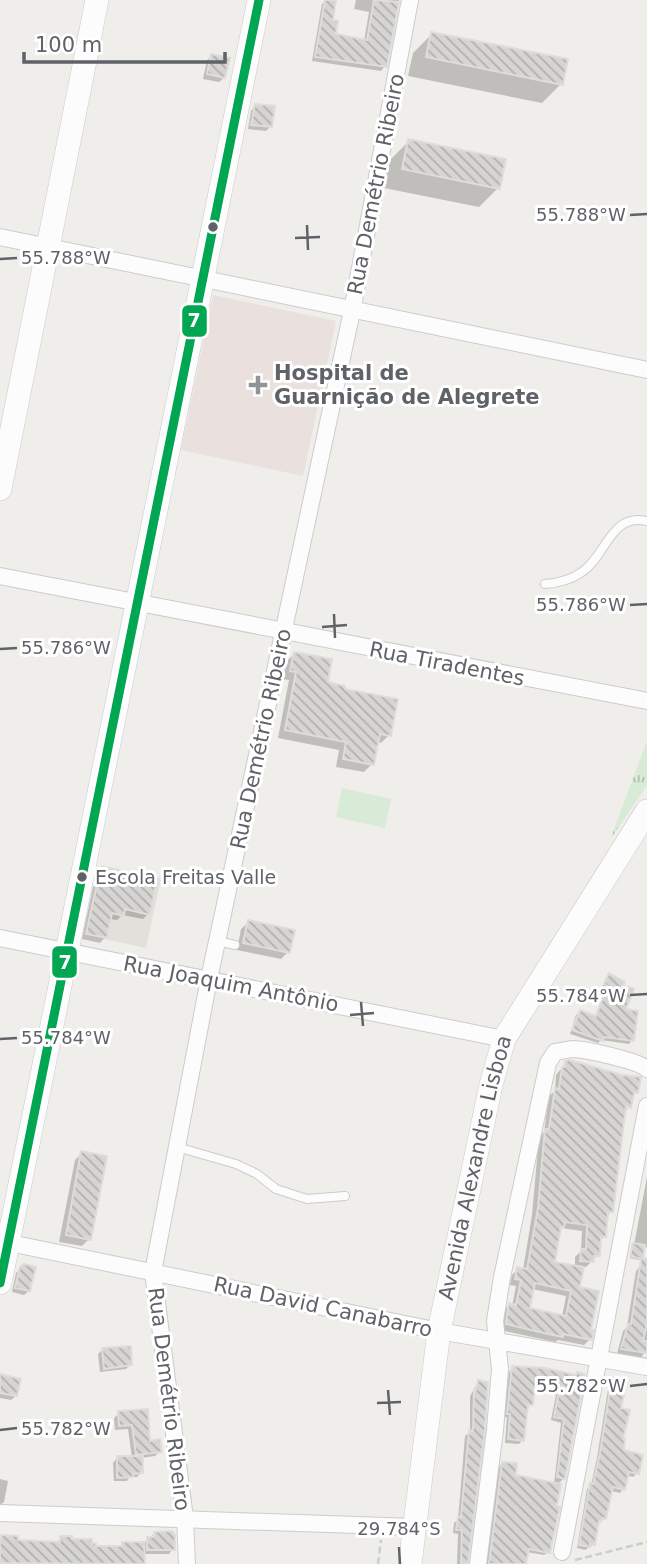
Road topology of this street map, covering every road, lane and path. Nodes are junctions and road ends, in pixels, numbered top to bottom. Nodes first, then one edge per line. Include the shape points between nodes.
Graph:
1 (97, 0) edge
2 (259, 0) edge
3 (411, 0) edge
4 (0, 237) edge
5 (49, 247) junction
6 (201, 279) junction
7 (352, 311) junction
8 (647, 370) edge
9 (0, 489) edge
10 (647, 521) edge
11 (0, 576) edge
12 (545, 584) dead end
13 (138, 603) junction
14 (284, 632) junction
15 (647, 701) edge
16 (647, 811) edge
17 (0, 938) edge
18 (217, 941) junction
19 (235, 945) dead end
20 (68, 952) junction
21 (209, 979) junction
22 (504, 1039) junction
23 (647, 1069) edge
24 (647, 1106) edge
25 (177, 1147) junction
26 (345, 1196) dead end
27 (4, 1242) edge
28 (153, 1272) junction
29 (0, 1283) edge
30 (439, 1331) junction
31 (497, 1340) junction
32 (599, 1358) junction
33 (647, 1367) edge
34 (0, 1513) edge
35 (185, 1518) junction
36 (415, 1527) junction
37 (381, 1540) dead end
38 (647, 1542) edge
39 (566, 1557) joint
40 (187, 1564) edge
41 (378, 1564) edge
42 (410, 1564) edge
43 (478, 1564) edge

1 - 5 street
2 - 6 street
3 - 7 street, Rua Demétrio Ribeiro
4 - 5 street
5 - 6 street
5 - 9 street
6 - 7 street
6 - 13 street
7 - 8 street
7 - 14 street, Rua Demétrio Ribeiro
10 - 12 lane via 629,520 618,526 583,572 560,583
11 - 13 street, Rua Tiradentes
13 - 14 street, Rua Tiradentes
13 - 20 street
14 - 15 street, Rua Tiradentes
14 - 18 street, Rua Demétrio Ribeiro
16 - 22 street, Avenida Alexandre Lisboa
17 - 20 street, Rua Joaquim Antônio
18 - 19 lane
18 - 21 street, Rua Demétrio Ribeiro
20 - 21 street, Rua Joaquim Antônio
20 - 27 street
21 - 22 street, Rua Joaquim Antônio
21 - 25 street, Rua Demétrio Ribeiro
22 - 30 street, Avenida Alexandre Lisboa
23 - 31 street via 630,1060 574,1049 555,1052 548,1063 502,1277
24 - 32 street
25 - 26 lane via 236,1164 276,1189 307,1199
25 - 28 street, Rua Demétrio Ribeiro
27 - 28 street, Rua David Canabarro
27 - 29 street
28 - 30 street, Rua David Canabarro
28 - 35 street, Rua Demétrio Ribeiro
30 - 31 street, Rua David Canabarro
30 - 36 street, Avenida Alexandre Lisboa
31 - 32 street, Rua David Canabarro
31 - 43 street via 500,1369 495,1430
32 - 33 street, Rua David Canabarro
32 - 39 street
34 - 35 street
35 - 36 street
35 - 40 street, Rua Demétrio Ribeiro
36 - 42 street, Avenida Alexandre Lisboa
37 - 41 path
38 - 39 path

